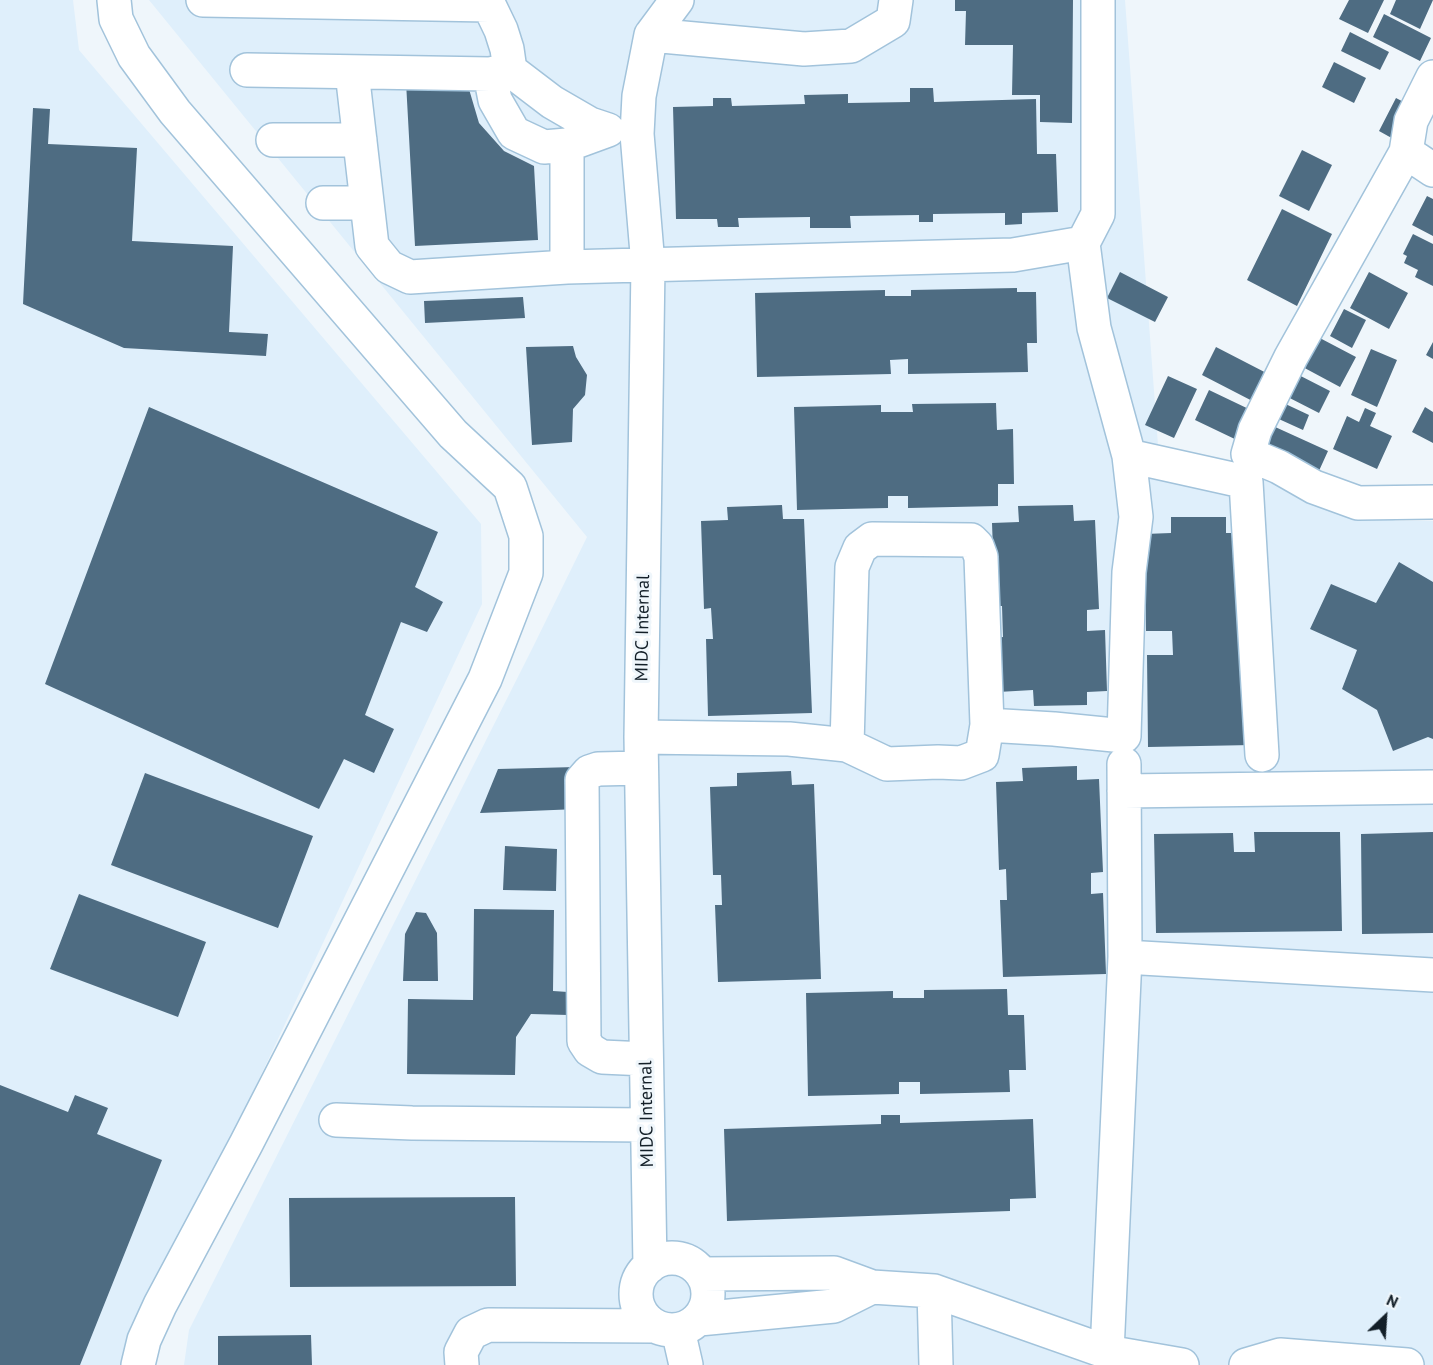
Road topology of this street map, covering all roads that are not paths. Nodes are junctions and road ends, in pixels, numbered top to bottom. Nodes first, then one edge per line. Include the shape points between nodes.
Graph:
1 (114, 0) edge
2 (203, 0) edge
3 (677, 0) edge
4 (896, 0) edge
5 (1098, 0) edge
6 (490, 2) edge
7 (651, 36) junction
8 (247, 70) dead end
9 (352, 72) junction
10 (500, 72) junction
11 (1433, 77) edge
12 (622, 132) junction
13 (273, 140) dead end
14 (360, 140) junction
15 (567, 145) junction
16 (1406, 152) junction
17 (1433, 170) edge
18 (323, 203) dead end
19 (367, 203) junction
20 (1083, 243) junction
21 (648, 265) junction
22 (567, 267) junction
23 (1129, 456) junction
24 (1433, 502) edge
25 (987, 724) junction
26 (847, 745) junction
27 (641, 752) junction
28 (1262, 755) dead end
29 (1433, 787) edge
30 (1125, 957) junction
31 (1433, 975) edge
32 (645, 1059) junction
33 (336, 1120) dead end
34 (647, 1125) junction
35 (650, 1266) junction
36 (834, 1273) junction
37 (702, 1274) junction
38 (872, 1287) junction
39 (934, 1291) junction
40 (834, 1306) junction
41 (677, 1325) junction
42 (1107, 1352) junction
43 (138, 1365) edge
44 (462, 1365) edge
45 (686, 1365) edge
46 (936, 1365) edge
47 (1182, 1365) edge
48 (1246, 1365) edge
49 (1407, 1365) edge

1 - 43 street via 116,19 134,56 175,112 453,434 510,487 526,536 526,573 485,679 160,1305
2 - 6 street
3 - 7 street, MIDC Internal
4 - 7 street via 893,21 851,46 804,49
5 - 20 street via 1098,214
6 - 10 street via 507,49
7 - 12 street, MIDC Internal via 639,96
8 - 9 street
9 - 10 street
9 - 14 street
10 - 12 street via 590,124
10 - 15 street via 495,100 514,133 544,147
11 - 16 street via 1411,121
12 - 15 street
12 - 21 street, MIDC Internal
13 - 14 street
14 - 19 street
15 - 22 street
16 - 17 street
16 - 24 street via 1291,357 1255,430 1248,454 1314,487 1358,503
18 - 19 street
19 - 22 street via 372,246 389,267 410,277
20 - 21 street via 1013,255
20 - 23 street via 1094,328
21 - 22 street
21 - 27 street, MIDC Internal
23 - 25 street via 1136,517 1129,572 1124,736
23 - 28 street via 1246,482
25 - 26 street via 982,755 961,763 888,764
25 - 26 street via 981,557 977,546 971,540 872,539 860,548 852,567
26 - 27 street via 789,739
27 - 32 street, MIDC Internal
27 - 32 street via 589,772 582,780 584,1041 602,1057
29 - 30 street via 1124,777
30 - 31 street
30 - 42 street
32 - 34 street, MIDC Internal
33 - 34 street
34 - 35 street, MIDC Internal
35 - 37 street via 672,1258 684,1260
35 - 41 street via 637,1285 639,1309 646,1319
36 - 37 street
36 - 38 street
36 - 40 street
37 - 41 street via 707,1285 705,1308
38 - 39 street
38 - 40 street
39 - 42 street
39 - 46 street
40 - 41 street
41 - 44 street via 488,1325 471,1333 461,1352
41 - 45 street
42 - 47 street
48 - 49 street via 1280,1355

